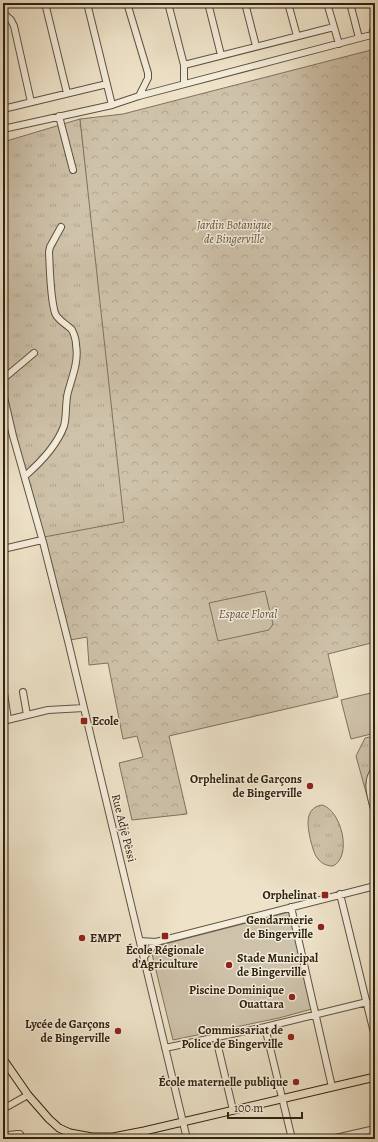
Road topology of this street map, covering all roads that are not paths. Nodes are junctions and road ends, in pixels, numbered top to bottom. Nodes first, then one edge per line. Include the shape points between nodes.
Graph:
1 (48, 3) edge
2 (87, 3) edge
3 (127, 3) edge
4 (168, 3) edge
5 (208, 3) edge
6 (245, 3) edge
7 (288, 3) edge
8 (328, 3) edge
9 (350, 3) edge
10 (3, 13) edge
11 (375, 25) edge
12 (334, 27) junction
13 (374, 34) edge
14 (297, 36) junction
15 (359, 38) junction
16 (339, 44) junction
17 (256, 46) junction
18 (221, 55) junction
19 (184, 65) junction
20 (107, 84) junction
21 (184, 84) junction
22 (67, 93) junction
23 (140, 96) junction
24 (31, 102) junction
25 (112, 105) junction
26 (3, 109) edge
27 (59, 116) junction
28 (3, 129) edge
29 (73, 170) dead end
30 (61, 227) dead end
31 (34, 353) dead end
32 (3, 379) edge
33 (3, 392) edge
34 (25, 476) junction
35 (42, 540) junction
36 (3, 549) edge
37 (3, 686) edge
38 (23, 692) dead end
39 (84, 708) junction
40 (27, 715) junction
41 (6, 721) edge
42 (375, 770) edge
43 (375, 813) edge
44 (375, 886) edge
45 (340, 894) junction
46 (291, 907) junction
47 (140, 941) junction
48 (156, 942) junction
49 (144, 957) junction
50 (367, 1002) junction
51 (316, 1014) junction
52 (265, 1027) junction
53 (375, 1037) edge
54 (216, 1038) junction
55 (166, 1048) junction
56 (3, 1059) edge
57 (375, 1077) edge
58 (332, 1087) junction
59 (28, 1095) junction
60 (282, 1098) junction
61 (3, 1109) edge
62 (233, 1110) junction
63 (183, 1122) junction
64 (375, 1129) edge
65 (7, 1139) edge
66 (22, 1139) edge
67 (187, 1139) edge
68 (292, 1139) edge
69 (331, 1139) edge

1 - 22 street
2 - 20 street
3 - 23 street via 148,73
4 - 19 street
5 - 18 street
6 - 17 street
7 - 14 street
8 - 12 street
9 - 15 street
10 - 24 street via 14,26
11 - 13 street
12 - 14 street
12 - 16 street
13 - 15 street
14 - 17 street
15 - 16 street
16 - 21 street
17 - 18 street
18 - 19 street
19 - 21 street
20 - 22 street
20 - 25 street
21 - 23 street
22 - 24 street
23 - 25 street
24 - 26 street
25 - 27 street
27 - 28 street
27 - 29 street
30 - 34 street via 50,247 51,284 55,313 74,334 77,361 66,402 64,426 54,445
31 - 32 street
33 - 34 street, Rue Adjê Pêssi
34 - 35 street, Rue Adjê Pêssi
35 - 36 street
35 - 39 street, Rue Adjê Pêssi
37 - 41 street
38 - 40 street
39 - 40 street via 48,710
39 - 47 street, Rue Adjê Pêssi
40 - 41 street
42 - 43 street via 369,784
44 - 45 street
45 - 46 street
45 - 50 street
46 - 48 street
46 - 51 street
47 - 48 street
47 - 49 street, Rue Adjê Pêssi
48 - 49 street
49 - 55 street, Rue Adjê Pêssi
50 - 51 street
50 - 53 street
51 - 52 street
51 - 58 street
52 - 54 street
52 - 60 street
54 - 55 street
54 - 62 street
55 - 63 street, Rue Adjê Pêssi
56 - 59 main road
57 - 58 main road
58 - 60 main road
59 - 61 street
59 - 63 main road via 59,1128 92,1137 113,1137
60 - 62 main road
60 - 68 street
62 - 63 main road
63 - 67 street, Rue Adjê Pêssi
64 - 69 street
65 - 66 street via 17,1134 20,1134

